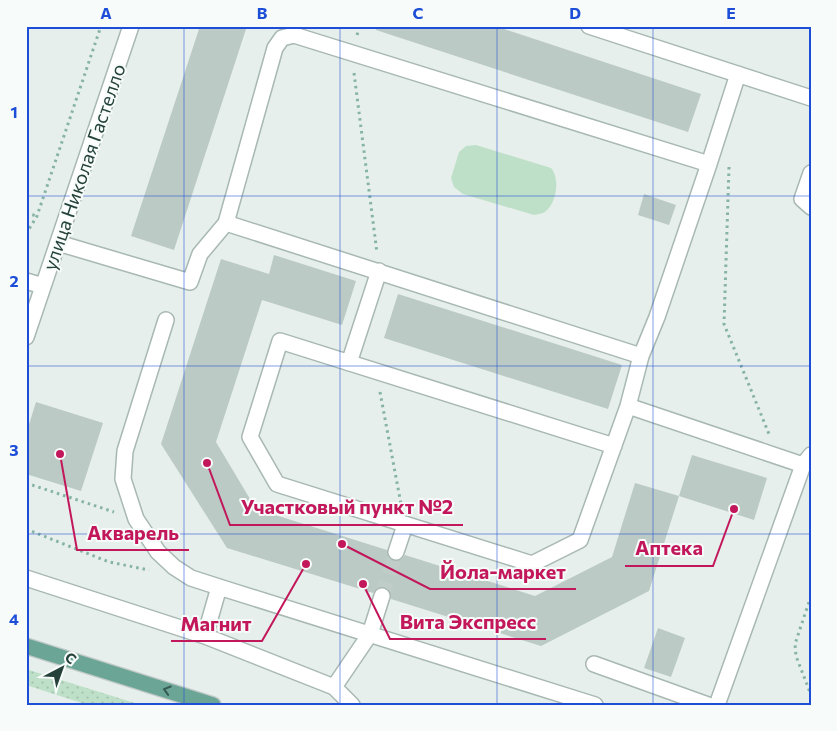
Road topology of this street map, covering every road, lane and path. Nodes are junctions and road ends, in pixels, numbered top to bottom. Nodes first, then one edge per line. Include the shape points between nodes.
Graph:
1 (101, 26) edge
2 (132, 26) edge
3 (360, 26) edge
4 (589, 26) edge
5 (352, 52) junction
6 (738, 74) junction
7 (811, 98) edge
8 (729, 163) dead end
9 (708, 164) junction
10 (811, 173) edge
11 (811, 207) edge
12 (26, 213) edge
13 (37, 216) junction
14 (226, 223) junction
15 (26, 234) edge
16 (58, 243) junction
17 (379, 271) junction
18 (26, 281) edge
19 (43, 286) junction
20 (166, 320) dead end
21 (26, 337) edge
22 (642, 356) junction
23 (349, 363) junction
24 (380, 389) dead end
25 (628, 406) junction
26 (614, 446) junction
27 (778, 457) junction
28 (807, 460) edge
29 (26, 483) edge
30 (136, 519) junction
31 (405, 525) junction
32 (26, 529) edge
33 (396, 552) tunnel mouth
34 (174, 567) junction
35 (26, 578) edge
36 (219, 587) junction
37 (382, 596) tunnel mouth
38 (811, 596) edge
39 (370, 634) junction
40 (205, 636) junction
41 (26, 646) edge
42 (594, 664) dead end
43 (334, 687) junction
44 (811, 695) edge
45 (213, 705) edge
46 (352, 705) edge
47 (595, 705) edge
48 (708, 705) edge
49 (717, 705) edge

1 - 13 path
2 - 16 street, улица Николая Гастелло
3 - 5 path
4 - 6 street
5 - 9 street
5 - 14 street via 294,35 282,38 275,48
5 - 17 path
6 - 7 street
6 - 9 street
8 - 27 path via 724,324
9 - 22 street
10 - 11 street via 802,199
12 - 13 path
13 - 15 path
14 - 16 street via 200,254 190,282
14 - 17 street
16 - 19 street, улица Николая Гастелло
17 - 22 street
17 - 23 street
18 - 19 street
19 - 21 street, улица Николая Гастелло
20 - 30 street via 125,451 123,479
22 - 25 street
23 - 26 street
23 - 31 street via 280,341 250,437 277,484
24 - 31 path
25 - 26 street
25 - 27 street
26 - 31 street via 580,540 532,564
27 - 28 street
28 - 49 street
29 - 30 path
30 - 34 street via 158,552
31 - 33 street
32 - 34 path via 109,562 156,571
34 - 36 street via 191,578
35 - 40 street
36 - 39 street
36 - 40 street
37 - 39 street
38 - 44 path via 795,644 796,656
39 - 43 street
39 - 47 street
40 - 43 street
45 -> 41 main road
42 - 48 street
43 - 46 street

